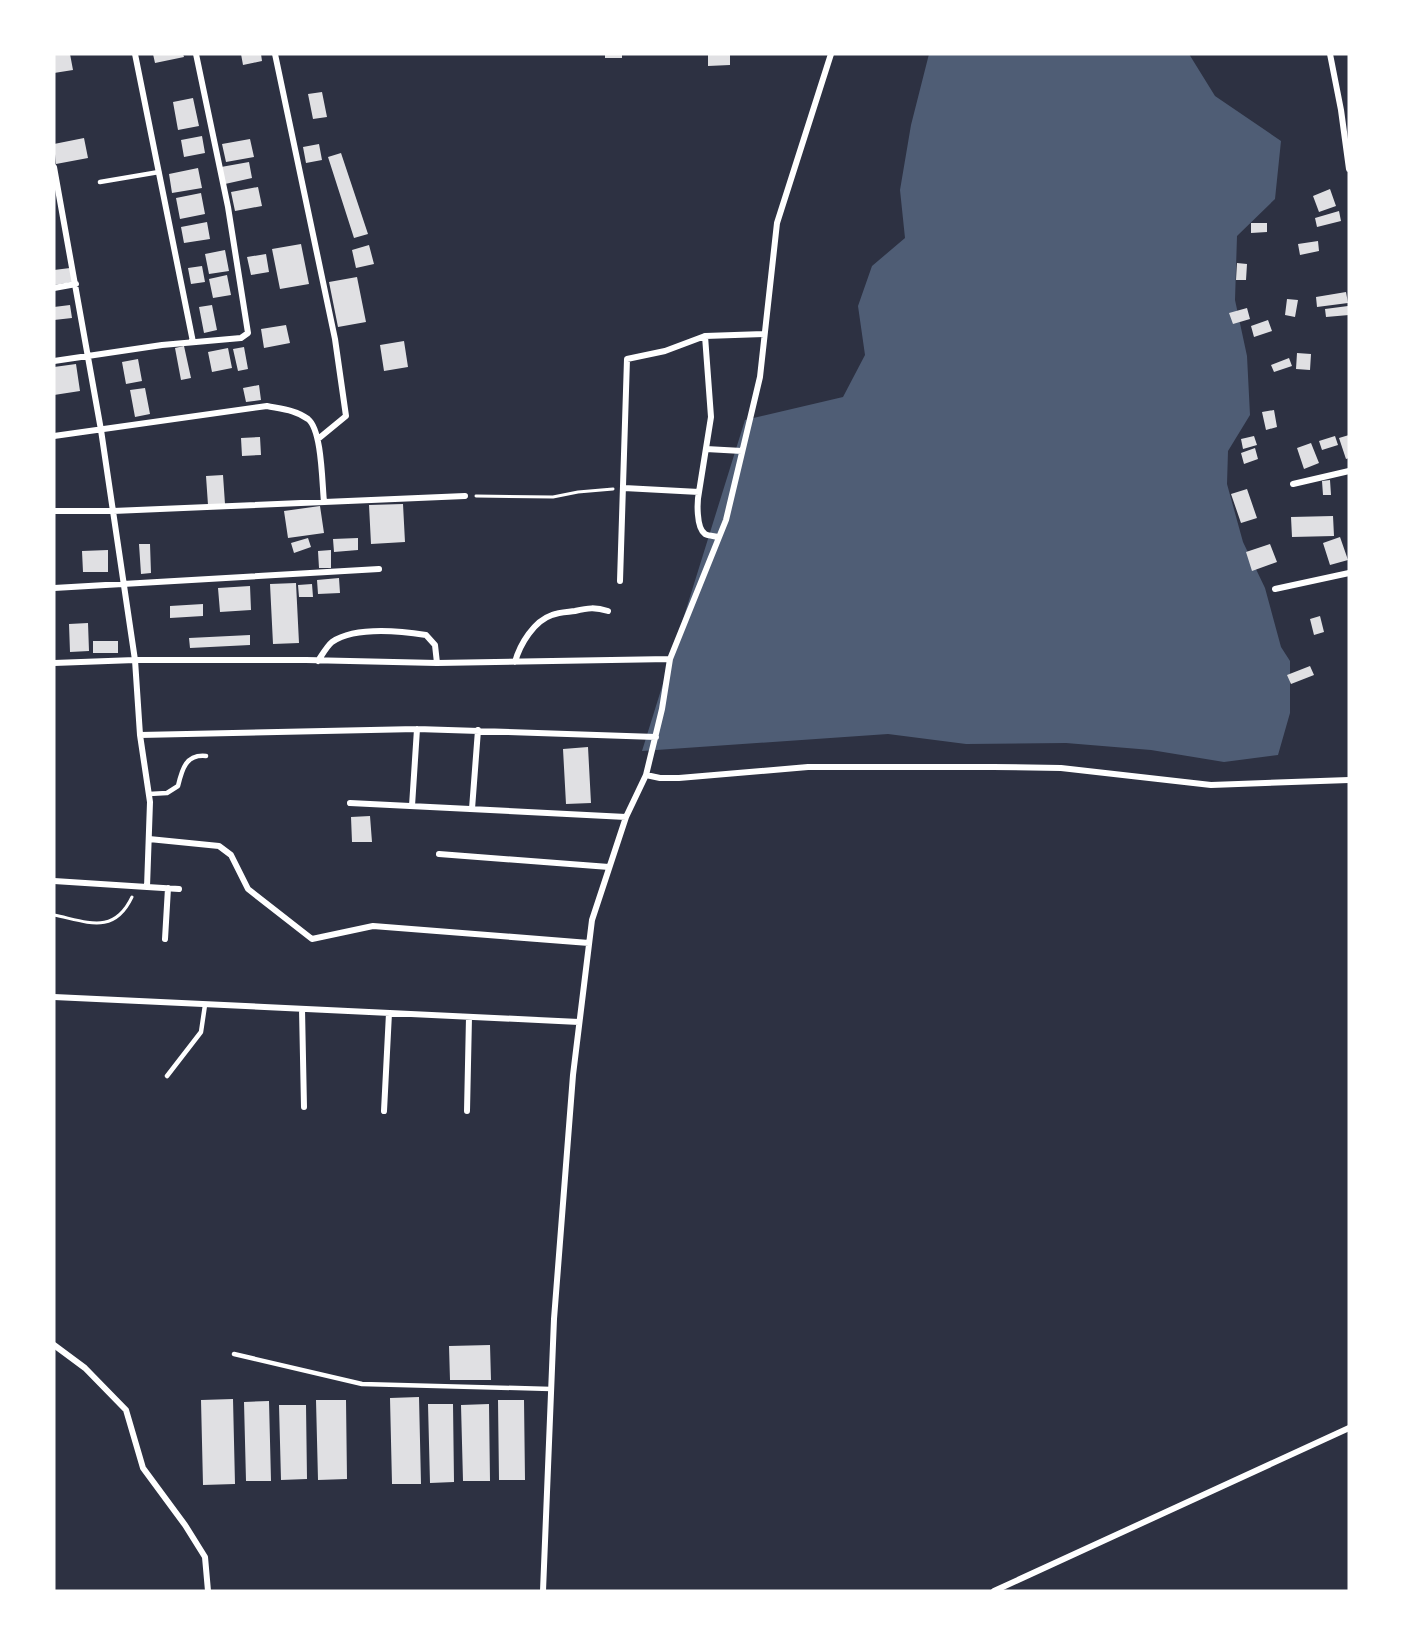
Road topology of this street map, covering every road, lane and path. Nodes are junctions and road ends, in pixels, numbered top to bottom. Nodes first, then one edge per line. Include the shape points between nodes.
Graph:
1 (135, 54) edge
2 (196, 54) edge
3 (275, 54) edge
4 (831, 54) edge
5 (1330, 54) edge
6 (1349, 109) edge
7 (1341, 110) junction
8 (54, 167) edge
9 (1349, 169) edge
10 (160, 172) junction
11 (100, 182) dead end
12 (76, 284) junction
13 (54, 288) edge
14 (764, 334) junction
15 (705, 336) junction
16 (193, 342) junction
17 (89, 357) junction
18 (54, 361) edge
19 (101, 430) junction
20 (54, 436) edge
21 (318, 439) junction
22 (705, 449) junction
23 (742, 451) junction
24 (1349, 471) edge
25 (1293, 484) dead end
26 (624, 488) junction
27 (699, 492) junction
28 (465, 496) joint
29 (324, 502) junction
30 (54, 511) edge
31 (113, 511) junction
32 (719, 537) junction
33 (379, 569) dead end
34 (1349, 573) edge
35 (620, 581) dead end
36 (122, 586) junction
37 (54, 588) edge
38 (1275, 589) dead end
39 (608, 611) dead end
40 (670, 658) junction
41 (135, 660) junction
42 (318, 661) junction
43 (515, 662) junction
44 (54, 663) edge
45 (437, 663) junction
46 (417, 729) junction
47 (477, 730) junction
48 (140, 735) junction
49 (656, 737) junction
50 (206, 756) dead end
51 (646, 775) junction
52 (1349, 780) edge
53 (149, 794) junction
54 (350, 803) dead end
55 (412, 807) junction
56 (472, 809) junction
57 (626, 817) junction
58 (149, 839) junction
59 (439, 854) dead end
60 (609, 867) junction
61 (54, 881) edge
62 (137, 886) junction
63 (147, 887) junction
64 (168, 888) junction
65 (178, 889) dead end
66 (54, 915) edge
67 (165, 939) dead end
68 (589, 944) junction
69 (54, 997) edge
70 (205, 1005) junction
71 (302, 1009) junction
72 (389, 1013) junction
73 (469, 1017) junction
74 (579, 1022) junction
75 (167, 1076) dead end
76 (304, 1107) dead end
77 (384, 1111) dead end
78 (467, 1111) dead end
79 (54, 1345) edge
80 (234, 1354) dead end
81 (551, 1389) junction
82 (1349, 1428) edge
83 (208, 1591) edge
84 (543, 1591) edge
85 (994, 1591) edge

1 - 10 street
2 - 16 street via 228,207 248,333 241,338
3 - 21 street via 335,339 346,416
4 - 14 street via 777,223
5 - 7 street
6 - 7 street
7 - 9 street
8 - 12 street
10 - 11 lane
10 - 16 street
12 - 13 street
12 - 17 street
14 - 15 street
14 - 23 street via 760,377
15 - 22 street via 711,417
15 - 26 street via 665,351 627,359
16 - 17 street
17 - 18 street
17 - 19 street
19 - 20 street
19 - 21 street via 267,406 291,410 310,420
19 - 31 street
21 - 29 street
22 - 23 street
22 - 27 street
23 - 32 street
24 - 25 street
26 - 27 street
26 - 28 path via 553,497
26 - 35 street
27 - 32 street via 700,528 705,534
28 - 29 street
29 - 31 street
30 - 31 street
31 - 36 street
32 - 40 street
33 - 36 street
34 - 38 street
36 - 37 street
36 - 41 street
39 - 43 street via 595,607 552,615 527,636
40 - 43 street
40 - 49 street
41 - 42 street
41 - 44 street
41 - 48 street
42 - 45 street
42 - 45 street via 330,643 345,636 385,631 426,635 435,645
43 - 45 street
46 - 47 street
46 - 48 street
46 - 55 street
47 - 49 street
47 - 56 street
48 - 53 street
49 - 51 street
50 - 53 lane via 188,759 178,786 167,793
51 - 52 street via 679,778 808,767 993,767 1061,768 1211,785
51 - 57 street
53 - 58 street
54 - 55 street
55 - 56 street
56 - 57 street
57 - 60 street
58 - 63 street
58 - 68 street via 219,846 231,855 248,889 312,939 373,926
59 - 60 street
60 - 68 street via 592,920
61 - 62 street
62 - 63 street
62 - 66 path via 125,912 114,920 97,923
63 - 64 street
64 - 65 street
64 - 67 street
68 - 74 street
69 - 70 street
70 - 71 street
70 - 75 lane via 201,1032
71 - 72 street
71 - 76 street
72 - 73 street
72 - 77 street
73 - 74 street
73 - 78 street
74 - 81 street
79 - 83 street via 85,1368 126,1410 143,1468 205,1557
80 - 81 lane via 362,1384
81 - 84 street
82 - 85 street

